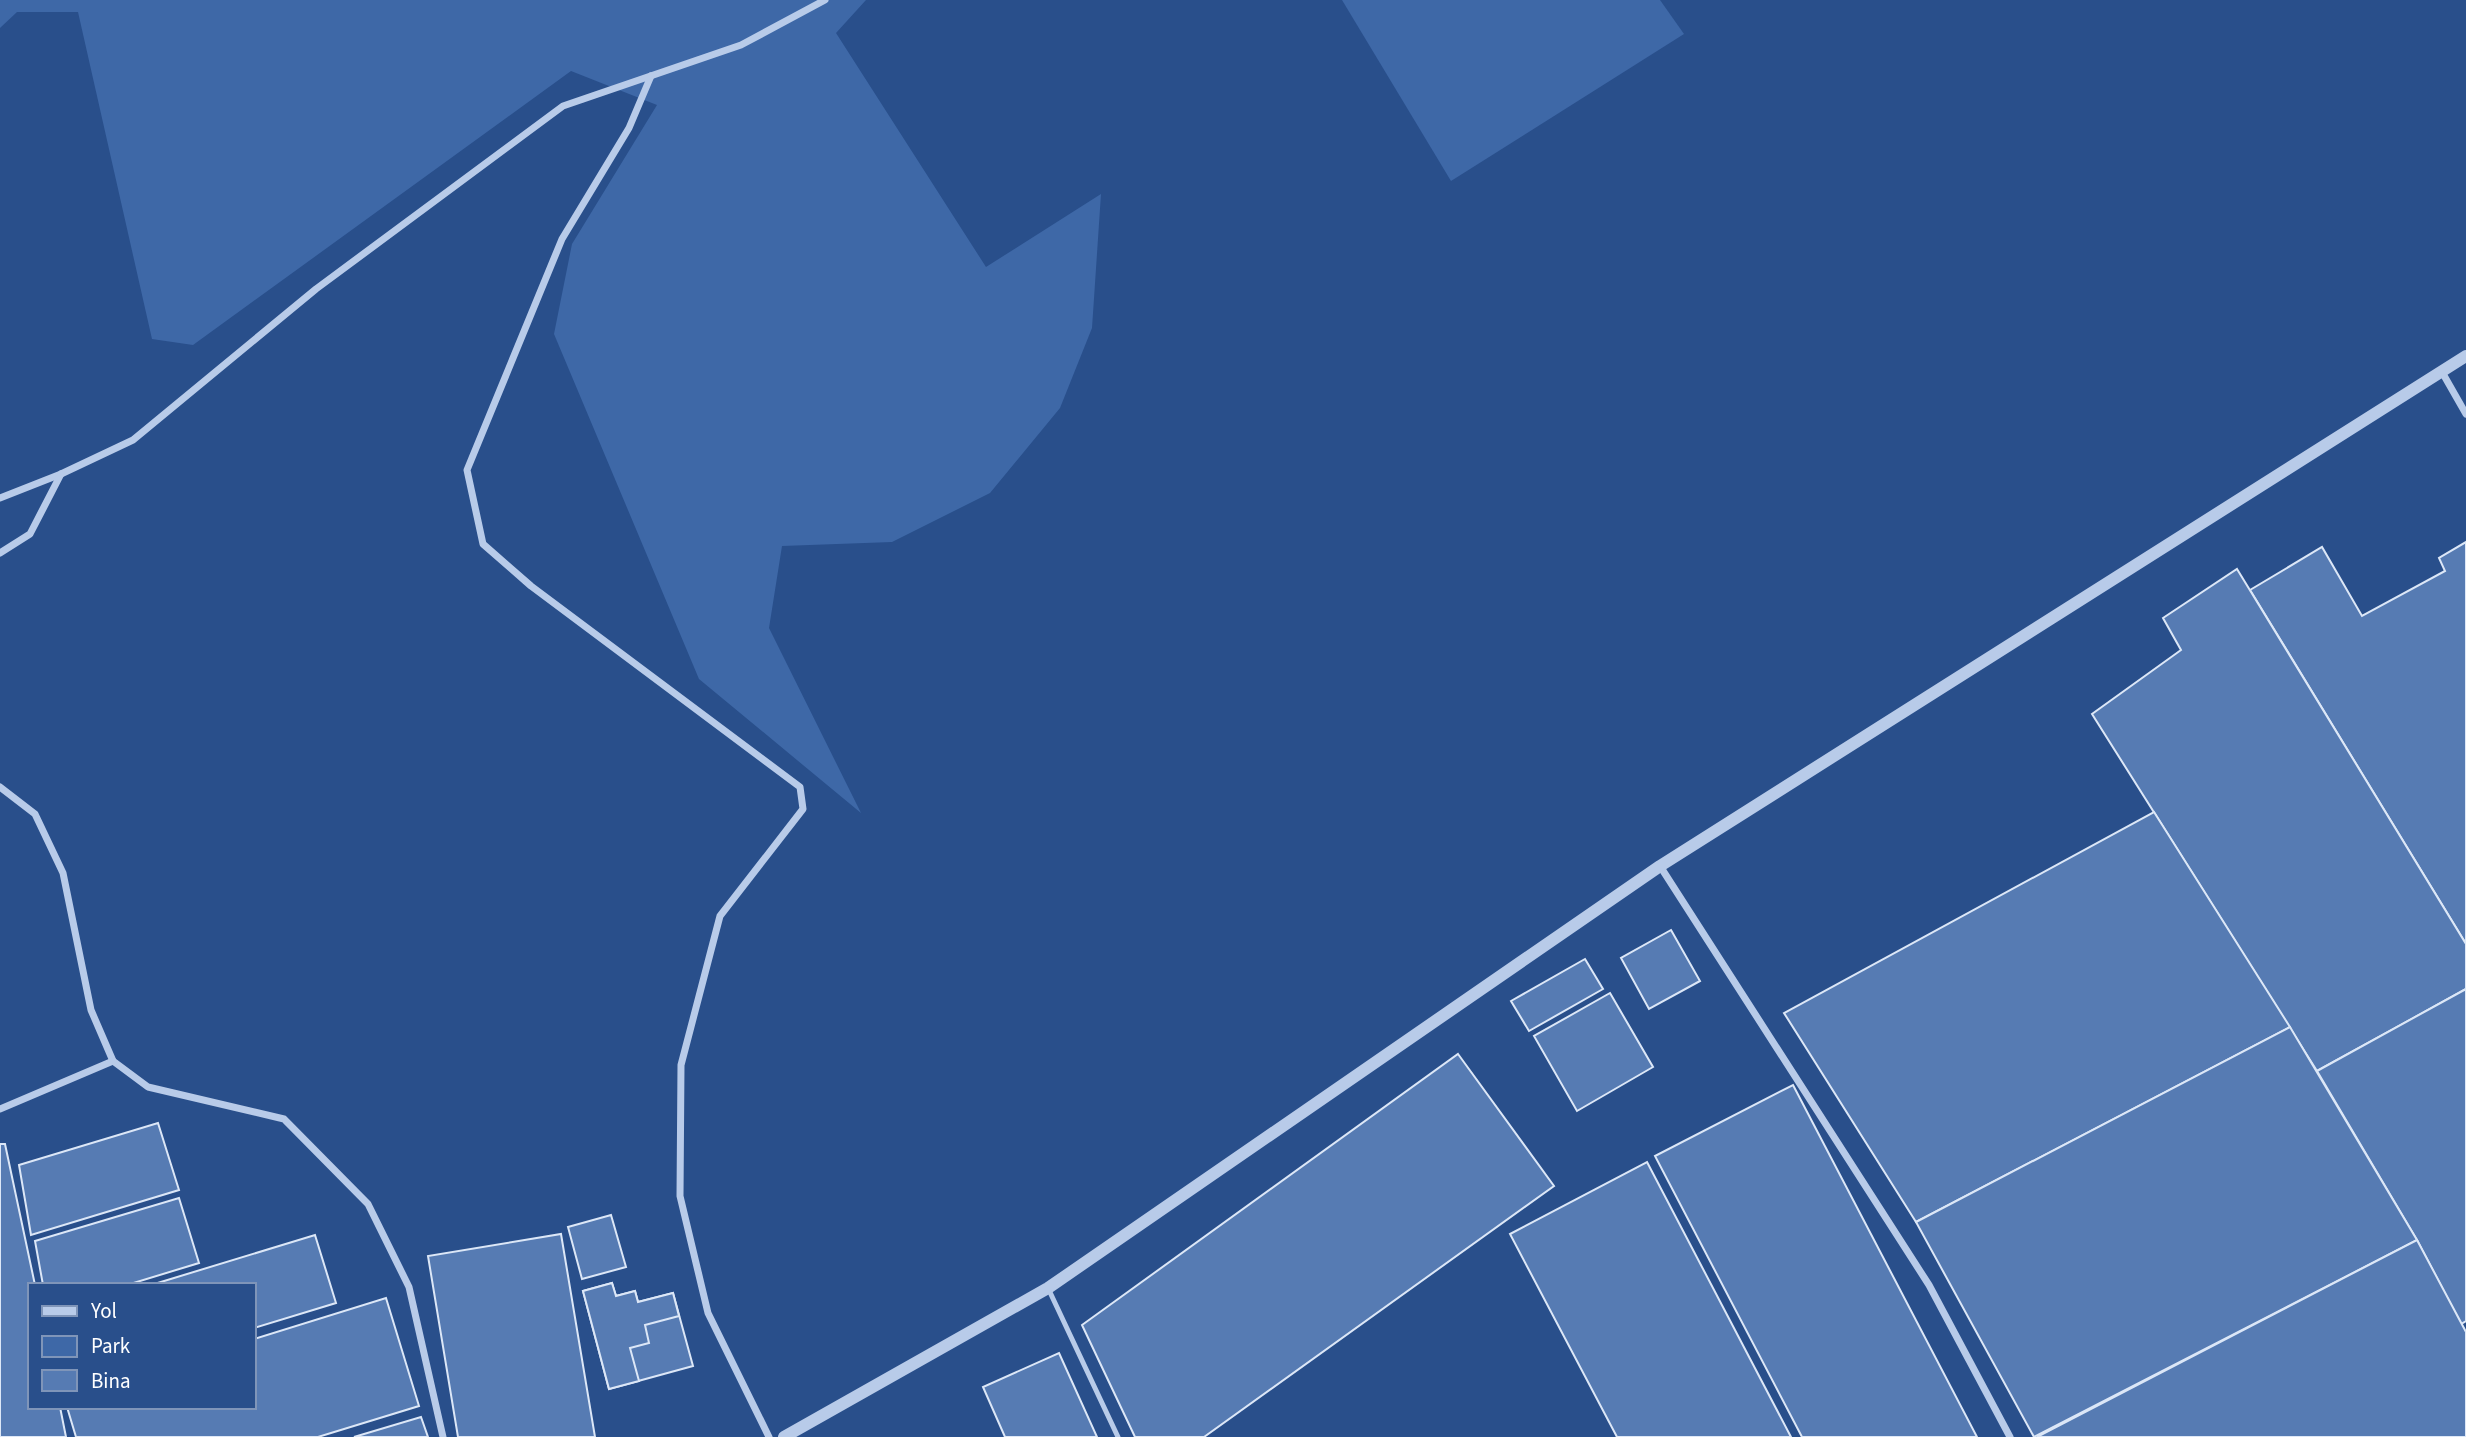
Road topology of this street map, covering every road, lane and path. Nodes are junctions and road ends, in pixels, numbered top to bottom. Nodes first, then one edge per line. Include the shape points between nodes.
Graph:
1 (825, 0) edge
2 (651, 76) junction
3 (2466, 356) edge
4 (2442, 372) junction
5 (2466, 414) edge
6 (61, 474) junction
7 (0, 498) edge
8 (0, 553) edge
9 (0, 788) edge
10 (1660, 866) junction
11 (113, 1061) junction
12 (0, 1109) edge
13 (1048, 1287) junction
14 (443, 1437) edge
15 (769, 1437) edge
16 (784, 1437) edge
17 (1118, 1437) edge
18 (2010, 1437) edge

1 - 2 street via 741,45
2 - 6 street via 564,106 316,289 133,440
2 - 15 street via 629,128 562,239 467,470 483,544 531,586 800,787 803,809 720,916 681,1065 680,1196 686,1222 708,1313
3 - 4 street
4 - 5 street
4 - 10 street
6 - 7 street
6 - 8 street via 30,534
9 - 11 street via 35,814 63,873 91,1010
10 - 13 street
10 - 18 street via 1929,1285
11 - 12 street
11 - 14 street via 148,1087 284,1119 368,1204 409,1287
13 - 16 street
13 - 17 lane

